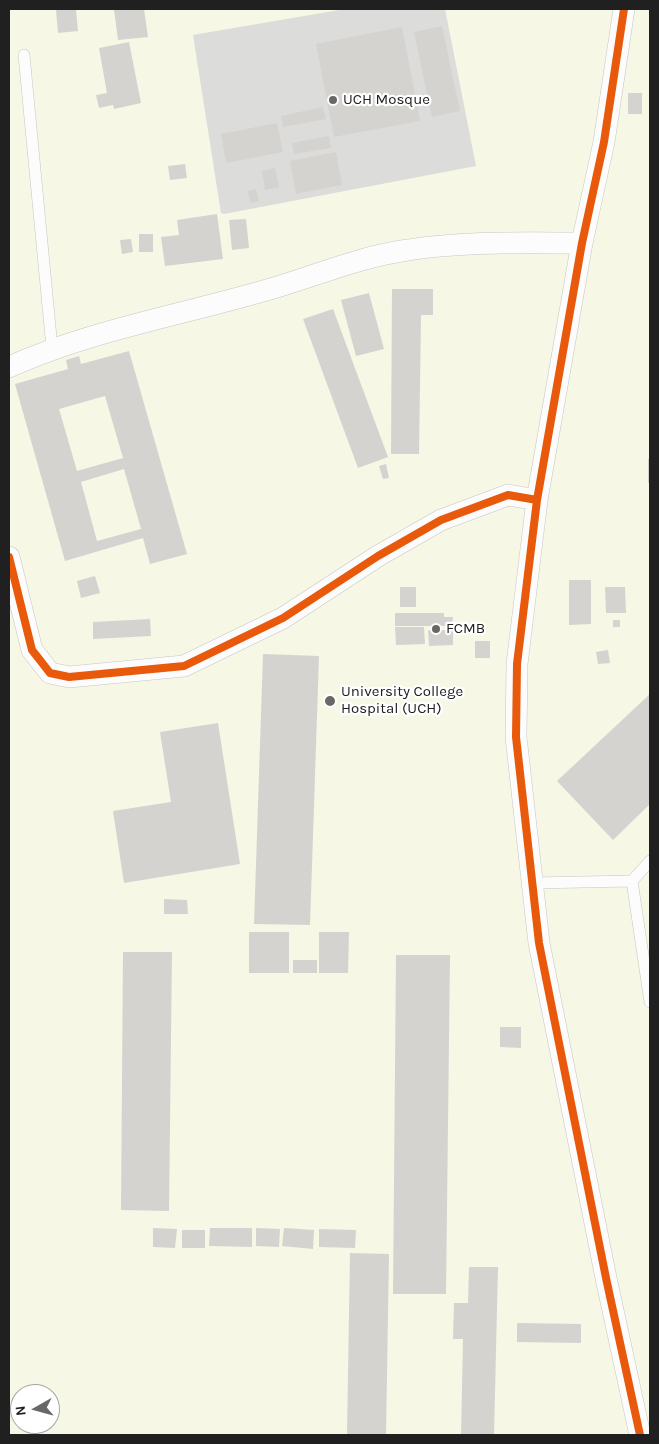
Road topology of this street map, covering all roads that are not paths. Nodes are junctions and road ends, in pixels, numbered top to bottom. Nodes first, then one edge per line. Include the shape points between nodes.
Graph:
1 (624, 9) edge
2 (24, 55) dead end
3 (582, 243) junction
4 (52, 348) junction
5 (9, 367) edge
6 (537, 500) junction
7 (9, 557) edge
8 (650, 861) edge
9 (632, 881) junction
10 (534, 883) junction
11 (650, 1002) edge
12 (640, 1435) edge

1 - 3 street via 604,142
2 - 4 lane
3 - 4 street via 475,244 407,250 350,263 277,287
3 - 6 street
4 - 5 street
6 - 7 street via 508,495 441,520 378,556 284,618 184,666 69,677 50,673 32,650
6 - 10 street via 517,664 516,737 525,835
8 - 9 lane
9 - 10 lane
9 - 11 lane
10 - 12 street via 539,943

